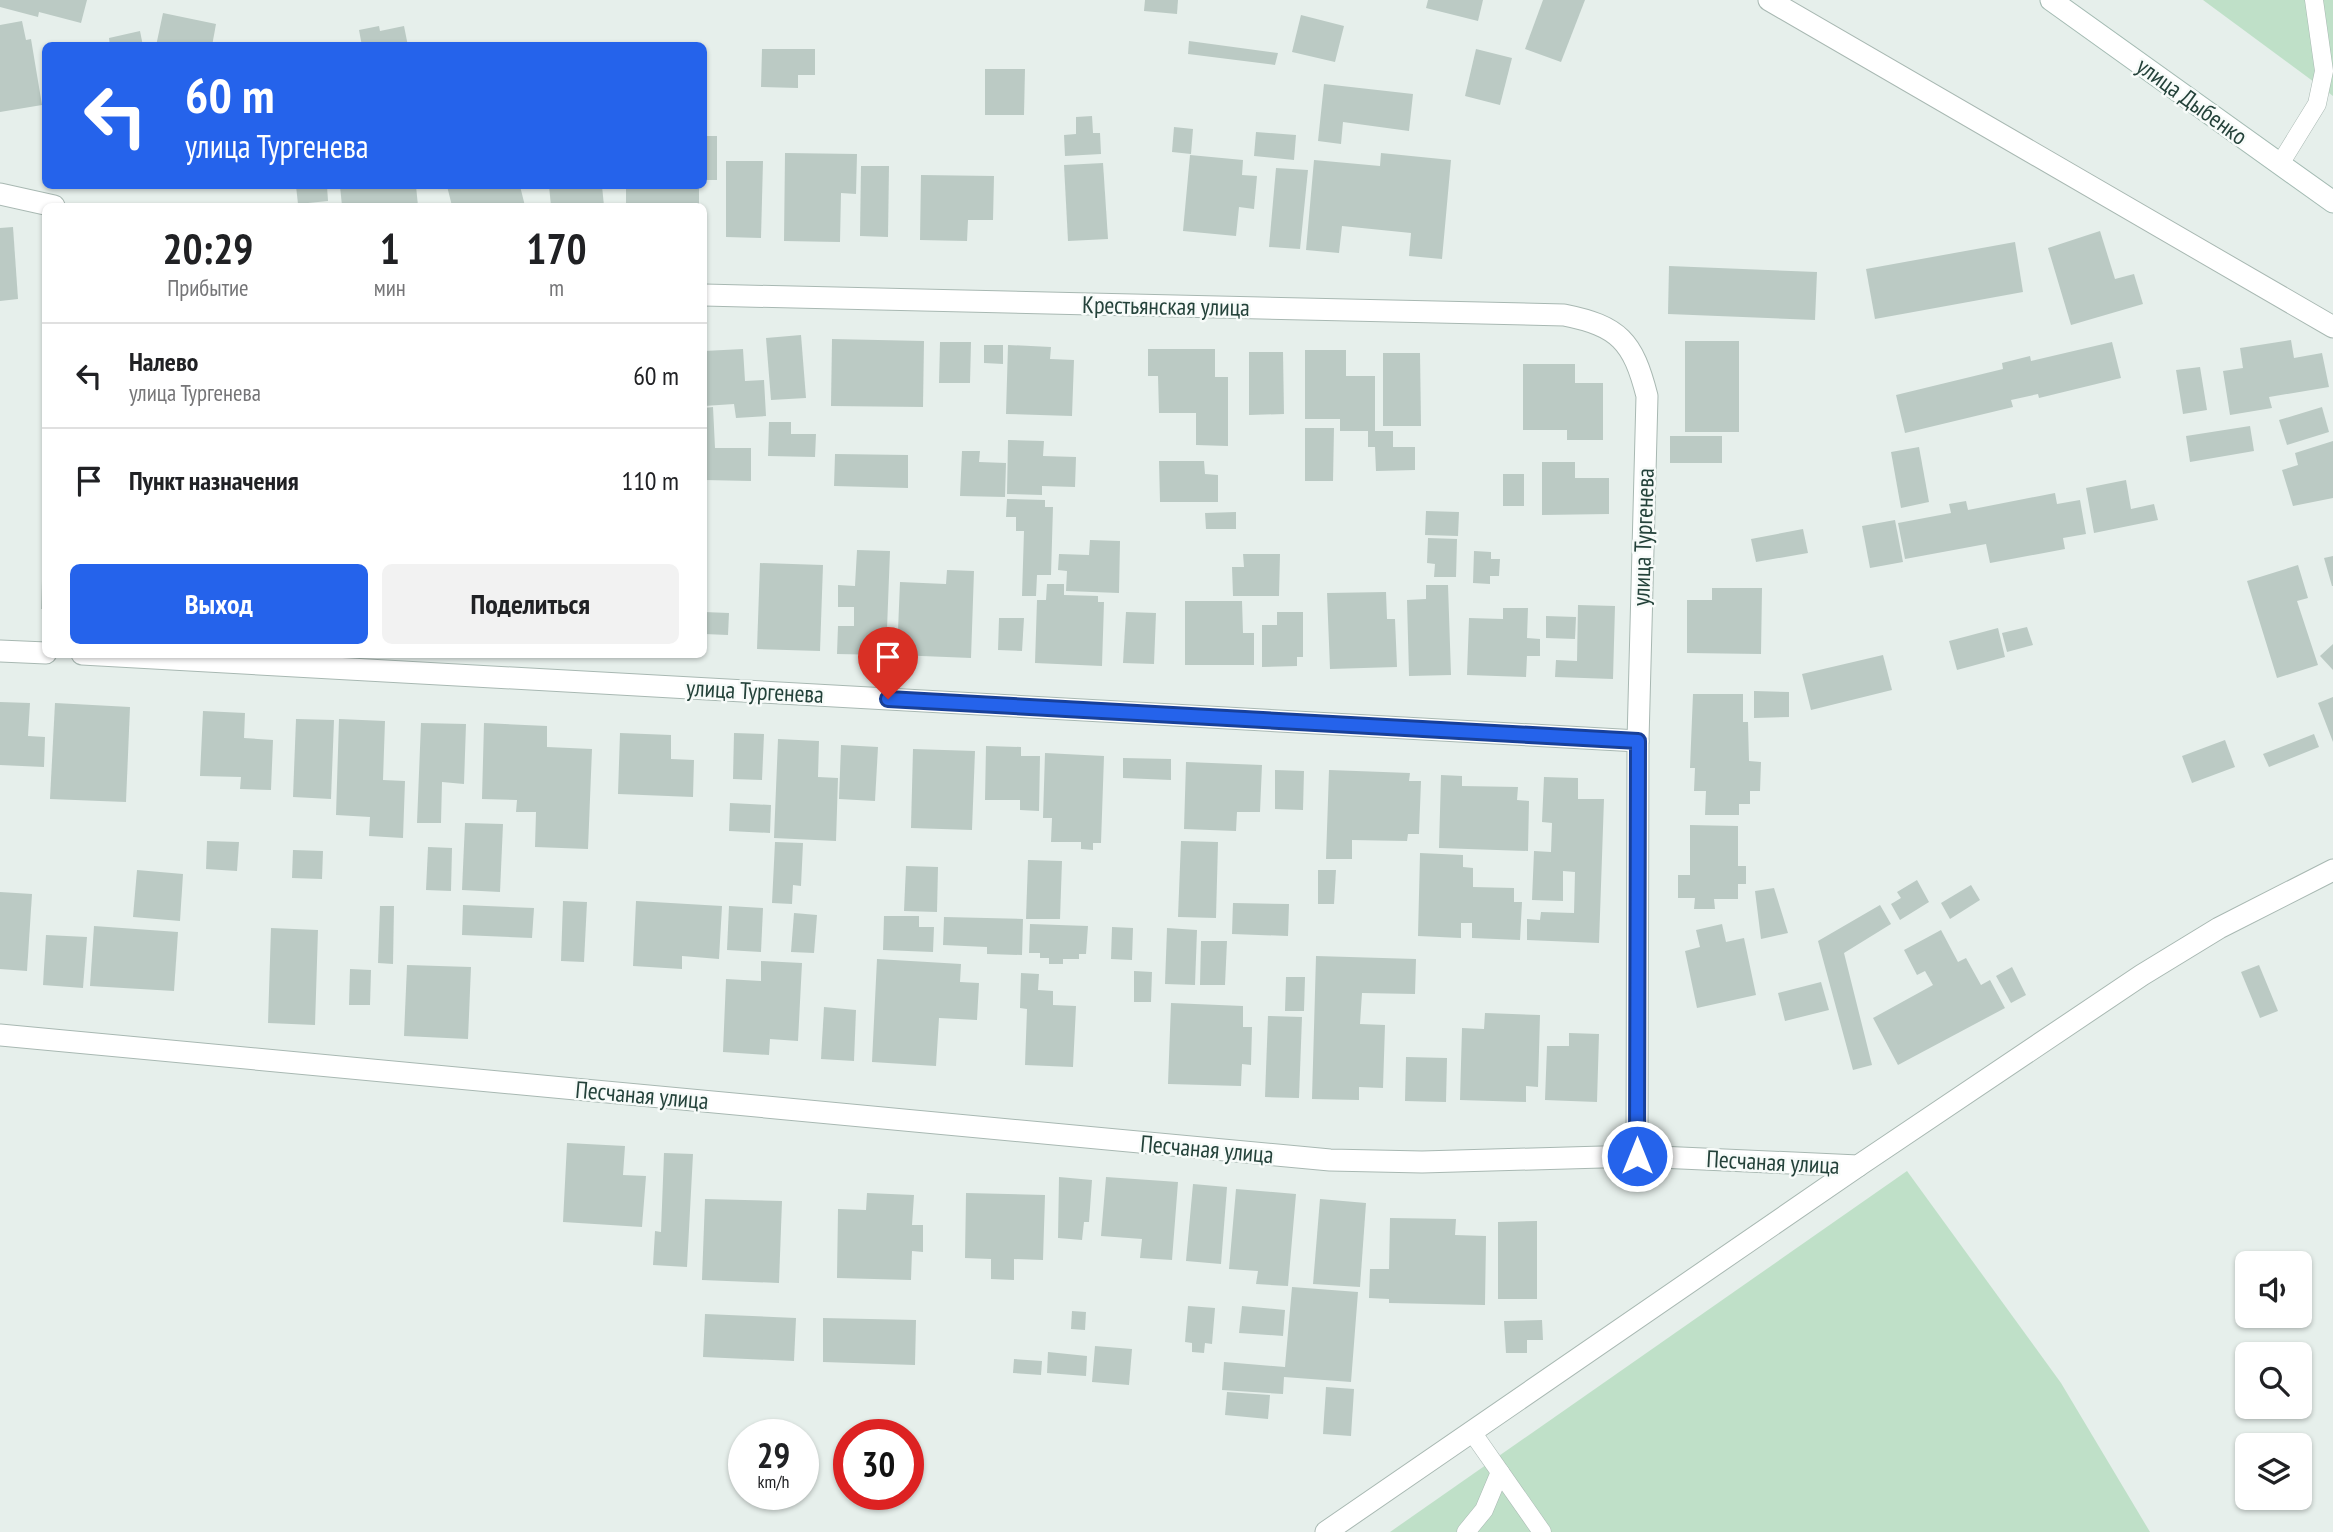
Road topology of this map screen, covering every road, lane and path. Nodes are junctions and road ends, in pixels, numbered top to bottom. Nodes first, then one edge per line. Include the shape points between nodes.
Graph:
1 (1769, 0) edge
2 (2051, 0) edge
3 (2314, 0) edge
4 (2280, 164) junction
5 (0, 194) edge
6 (2333, 202) edge
7 (42, 203) edge
8 (707, 295) edge
9 (2333, 327) edge
10 (1623, 339) joint
11 (0, 651) edge
12 (42, 653) edge
13 (154, 658) edge
14 (1638, 741) junction
15 (2333, 870) edge
16 (0, 1034) edge
17 (1637, 1156) junction
18 (1858, 1166) junction
19 (1472, 1432) junction
20 (1500, 1472) junction
21 (1326, 1532) edge
22 (1466, 1532) edge
23 (1542, 1532) edge

1 - 9 street
2 - 4 street, улица Дыбенко
3 - 4 lane via 2324,71 2317,104
4 - 6 street, улица Дыбенко
5 - 7 street
8 - 10 street, Крестьянская улица via 1564,315 1598,322
10 - 14 street, улица Тургенева via 1640,369 1647,396
11 - 12 street
13 - 14 street, улица Тургенева
14 - 17 street, улица Тургенева
15 - 18 street, Песчаная улица via 2220,928 2142,975
16 - 17 street, Песчаная улица via 1330,1160
17 - 18 street, Песчаная улица
18 - 19 street
19 - 20 lane
19 - 21 street
20 - 22 lane via 1484,1510
20 - 23 lane

